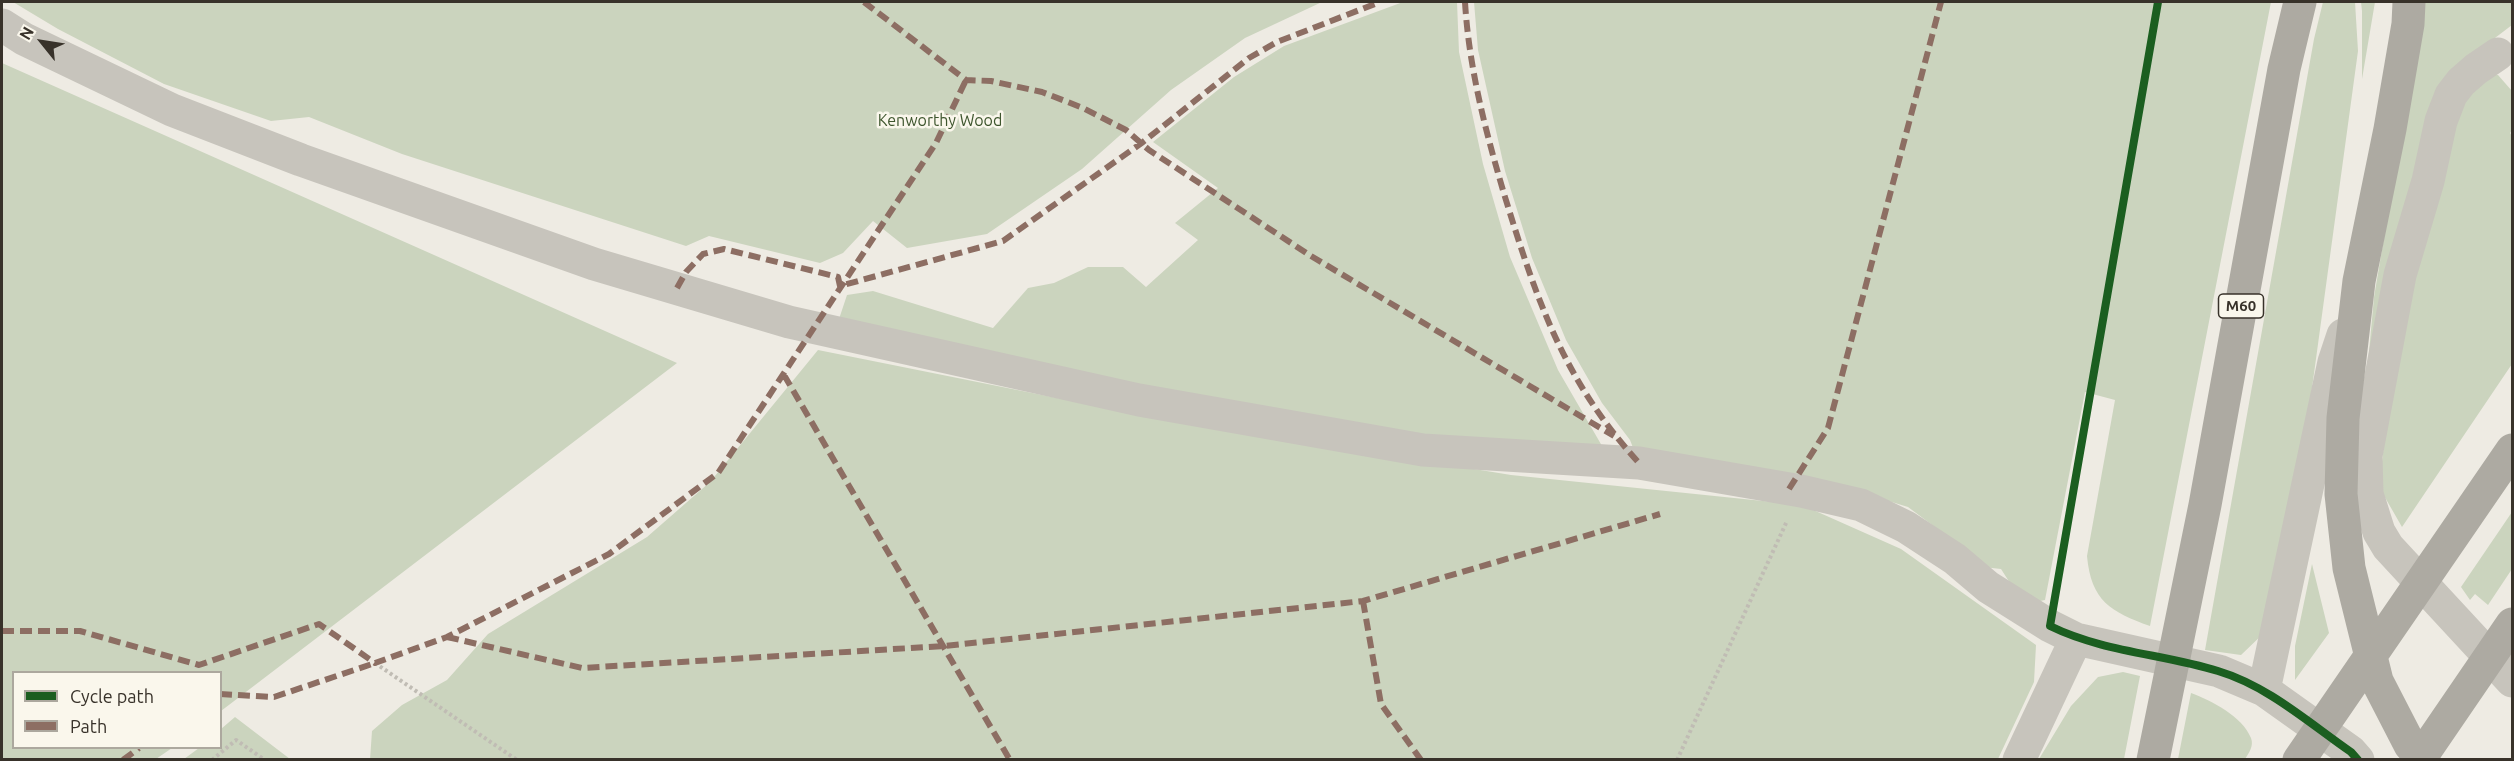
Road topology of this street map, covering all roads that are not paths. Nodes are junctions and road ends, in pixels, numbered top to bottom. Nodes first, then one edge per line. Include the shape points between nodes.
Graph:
1 (2300, 2) edge
2 (2409, 2) edge
3 (2, 26) edge
4 (2508, 55) edge
5 (2360, 282) junction
6 (2512, 450) edge
7 (2512, 625) edge
8 (2076, 639) junction
9 (2512, 681) edge
10 (2264, 690) junction
11 (2019, 759) edge
12 (2153, 759) edge
13 (2299, 759) edge
14 (2358, 759) edge
15 (2419, 759) edge
16 (2424, 759) edge

1 - 12 highway, M60 via 2284,69 2185,610
2 - 5 highway via 2390,129
3 - 8 lane via 172,110 301,160 594,264 789,322 1139,400 1423,450 1639,463 1801,490 1861,505 1906,527 1955,559 1988,587
4 - 9 lane via 2461,82 2440,121 2428,181 2400,275 2366,465 2367,494 2379,532 2388,546
5 - 10 lane via 2334,362
5 - 16 highway via 2343,418 2342,494 2349,568 2377,681 2410,745
6 - 13 highway
7 - 15 highway
8 - 10 lane via 2219,671
8 - 11 lane
10 - 14 lane

